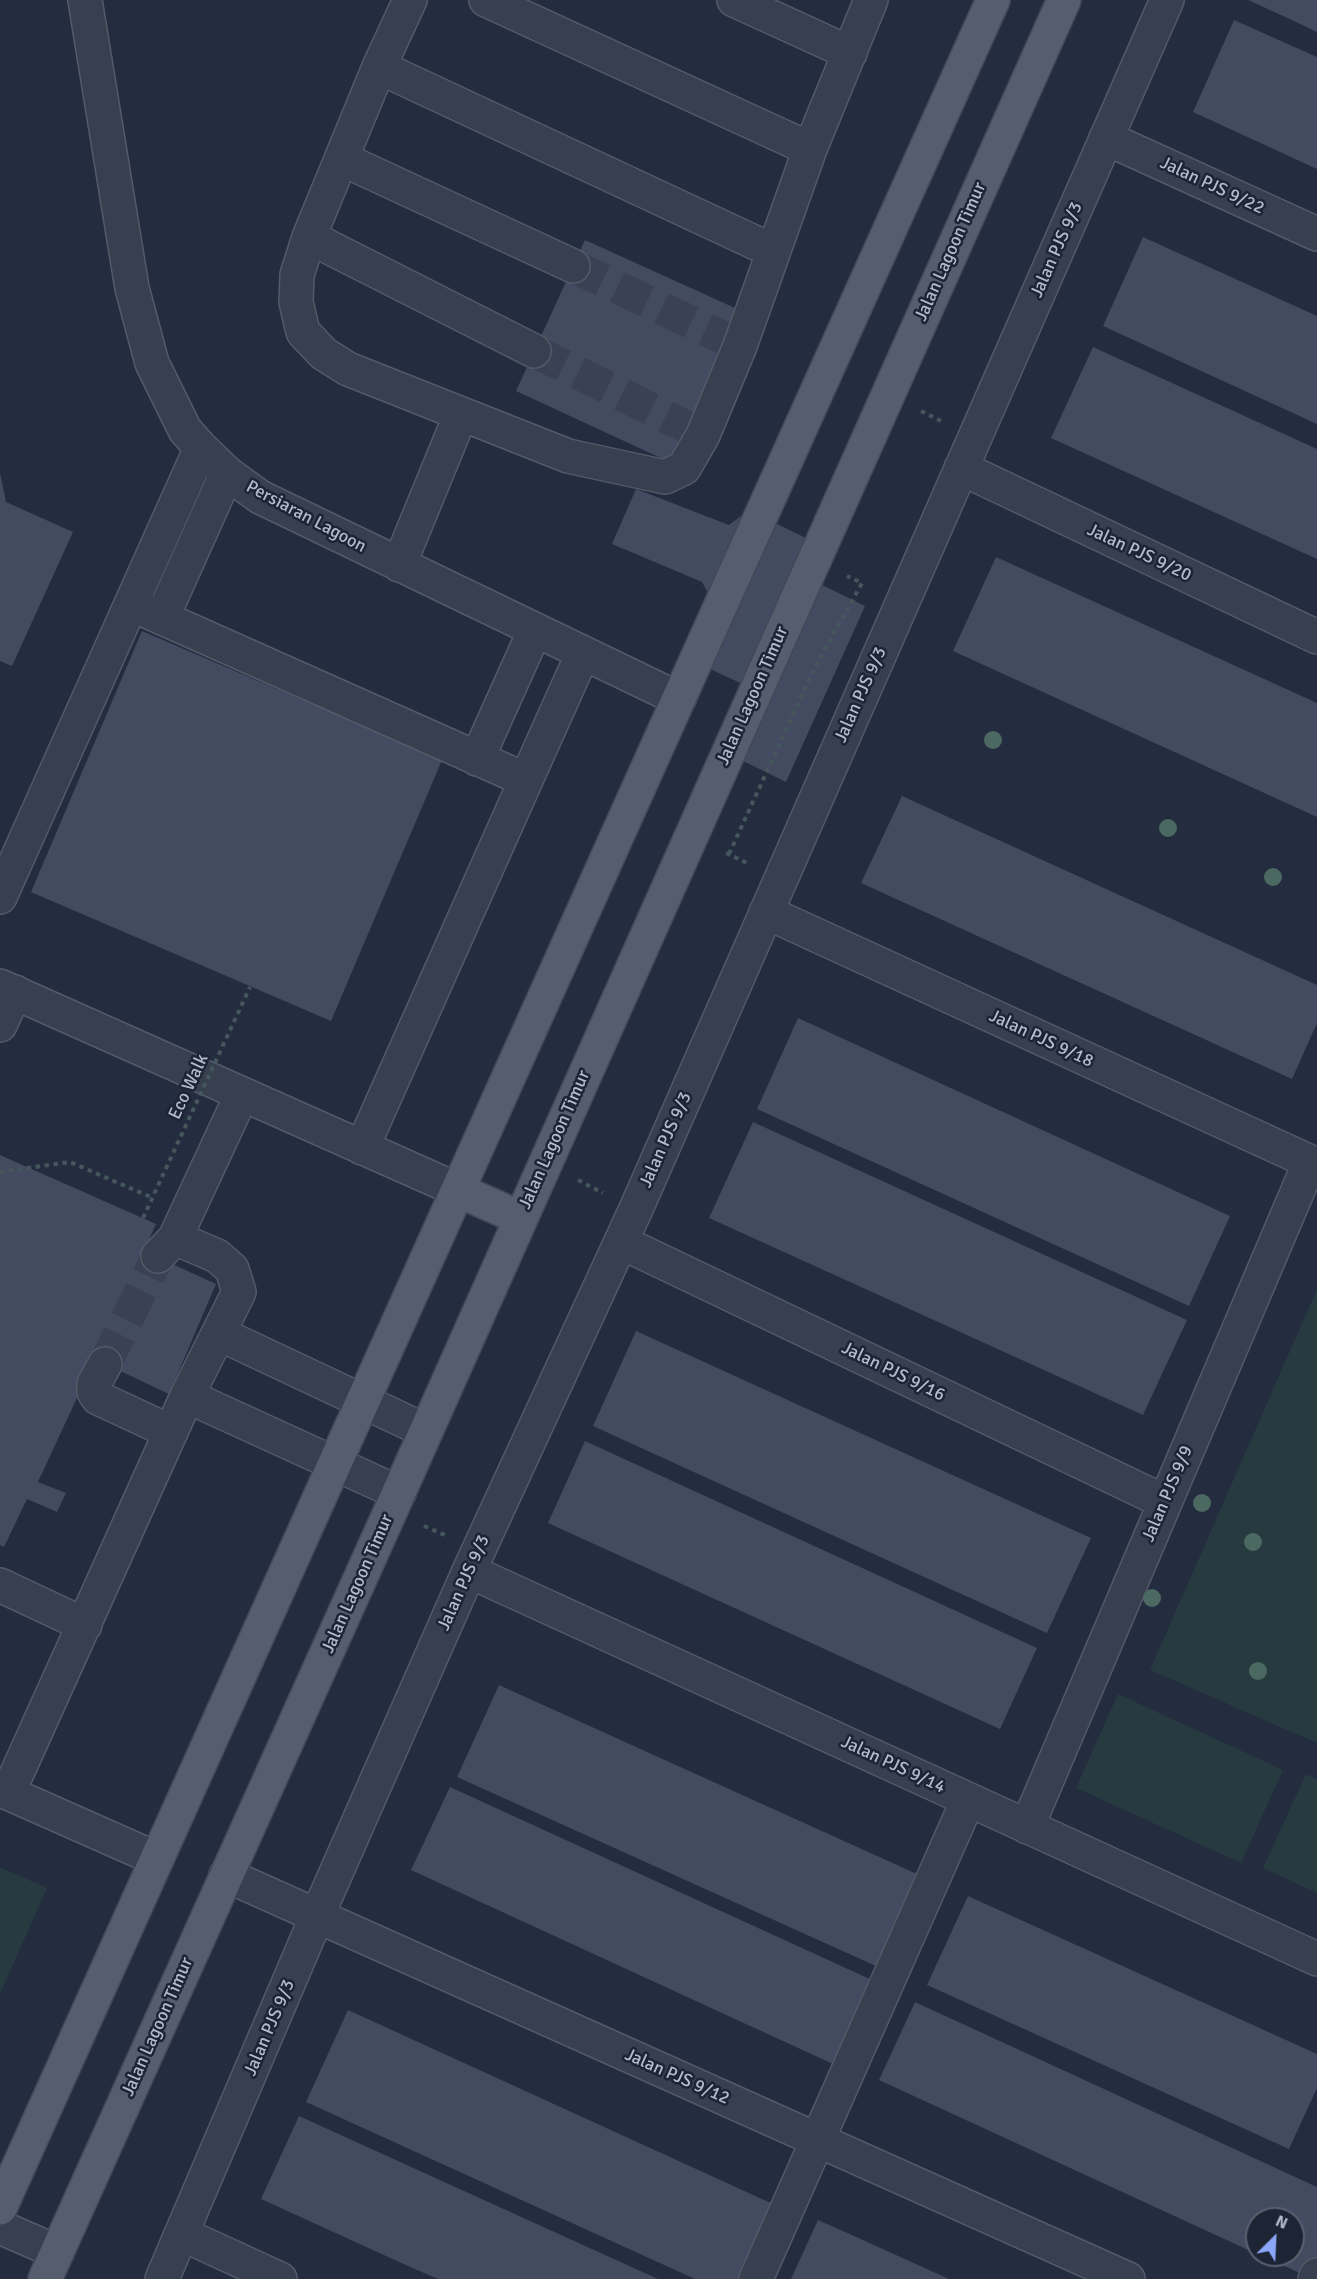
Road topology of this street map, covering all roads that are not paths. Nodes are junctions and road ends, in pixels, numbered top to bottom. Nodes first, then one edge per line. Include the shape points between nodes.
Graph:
1 (85, 0) edge
2 (410, 0) edge
3 (486, 0) edge
4 (734, 0) edge
5 (871, 0) edge
6 (993, 0) edge
7 (1064, 0) edge
8 (1167, 0) edge
9 (850, 53) junction
10 (379, 67) junction
11 (1106, 138) junction
12 (810, 149) junction
13 (342, 159) junction
14 (1317, 234) edge
15 (309, 237) junction
16 (773, 251) junction
17 (573, 266) tunnel mouth
18 (534, 351) tunnel mouth
19 (461, 414) junction
20 (201, 448) junction
21 (961, 468) junction
22 (228, 473) junction
23 (399, 565) junction
24 (131, 604) junction
25 (162, 618) junction
26 (535, 630) junction
27 (1317, 637) edge
28 (583, 653) junction
29 (679, 699) junction
30 (477, 759) junction
31 (526, 780) junction
32 (0, 897) edge
33 (766, 912) junction
34 (7, 989) edge
35 (0, 1025) edge
36 (242, 1094) junction
37 (362, 1148) junction
38 (1313, 1164) edge
39 (458, 1190) junction
40 (520, 1218) junction
41 (621, 1242) junction
42 (220, 1334) junction
43 (105, 1364) tunnel mouth
44 (187, 1396) junction
45 (363, 1402) junction
46 (426, 1431) junction
47 (171, 1432) junction
48 (335, 1463) junction
49 (395, 1501) junction
50 (1165, 1502) junction
51 (473, 1561) junction
52 (0, 1585) edge
53 (85, 1625) junction
54 (4, 1791) edge
55 (968, 1800) junction
56 (1027, 1827) junction
57 (157, 1859) junction
58 (226, 1875) junction
59 (317, 1916) junction
60 (1317, 1959) edge
61 (817, 2140) junction
62 (0, 2208) edge
63 (0, 2226) edge
64 (182, 2234) junction
65 (51, 2266) edge
66 (162, 2279) edge
67 (280, 2279) edge
68 (756, 2279) edge
69 (1128, 2279) edge

1 - 20 street, Persiaran Lagoon via 132,288 152,363 185,430
2 - 10 street
3 - 12 street
4 - 9 street
5 - 9 street
6 - 29 main road
7 - 40 main road, Jalan Lagoon Timur
8 - 11 street, Jalan PJS 9/3
9 - 12 street
10 - 13 street
10 - 16 street
11 - 14 street, Jalan PJS 9/22
11 - 21 street, Jalan PJS 9/3
12 - 16 street
13 - 15 street
13 - 17 street
15 - 18 street
15 - 19 street via 297,275 296,302 303,332 324,354 348,369
16 - 19 street via 684,468 665,477 568,456
19 - 23 street
20 - 22 street, Persiaran Lagoon
20 - 24 street
21 - 27 street, Jalan PJS 9/20
21 - 33 street, Jalan PJS 9/3
22 - 23 street, Persiaran Lagoon via 260,497
22 - 25 street
23 - 26 street, Persiaran Lagoon
24 - 25 street
24 - 32 street via 30,862
25 - 30 street
26 - 28 street, Persiaran Lagoon
26 - 30 street
28 - 29 street, Persiaran Lagoon
28 - 31 street
29 - 39 main road
30 - 31 street
31 - 37 street
33 - 38 street, Jalan PJS 9/18
33 - 41 street, Jalan PJS 9/3
34 - 35 street
34 - 36 street
36 - 37 street
36 - 42 street via 166,1247 217,1256 232,1269 239,1292
37 - 39 street
38 - 50 street, Jalan PJS 9/9
39 - 40 main road
39 - 45 main road
40 - 46 main road, Jalan Lagoon Timur
41 - 50 street, Jalan PJS 9/16
41 - 51 street, Jalan PJS 9/3
42 - 44 street
42 - 45 street
43 - 47 street via 94,1384 98,1398
44 - 47 street
44 - 48 street
45 - 46 street
45 - 48 main road
46 - 49 main road, Jalan Lagoon Timur
47 - 53 street
48 - 49 street
48 - 57 main road
49 - 58 main road, Jalan Lagoon Timur
50 - 56 street, Jalan PJS 9/9
51 - 55 street, Jalan PJS 9/14
51 - 59 street, Jalan PJS 9/3
52 - 53 street
53 - 54 street
54 - 57 street
55 - 56 street, Jalan PJS 9/14
55 - 61 street
56 - 60 street, Jalan PJS 9/14
57 - 62 main road
58 - 59 street, Jalan PJS 9/12
58 - 65 main road, Jalan Lagoon Timur
59 - 61 street, Jalan PJS 9/12
59 - 64 street, Jalan PJS 9/3
61 - 68 street
61 - 69 street, Jalan PJS 9/12
63 - 65 street
64 - 66 street, Jalan PJS 9/3
64 - 67 street

